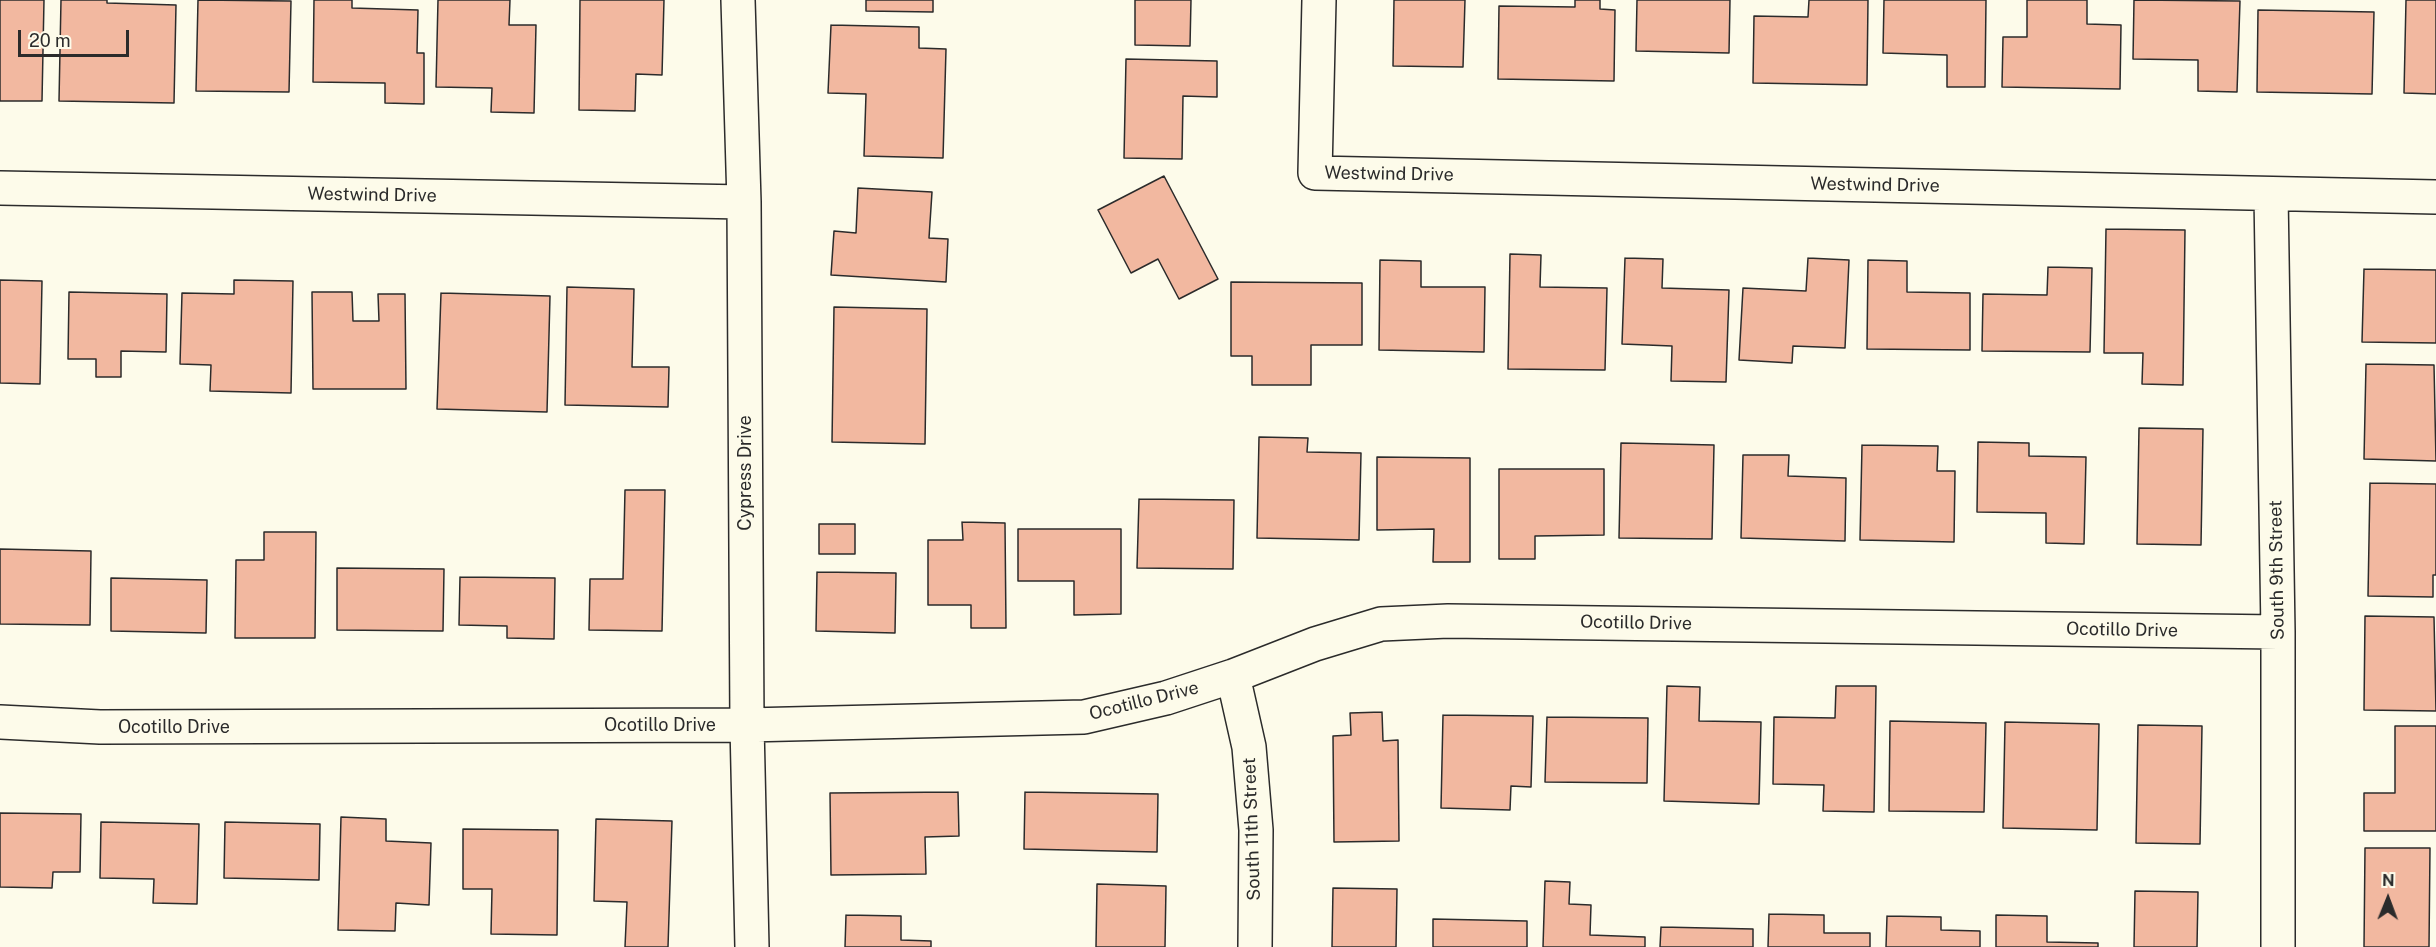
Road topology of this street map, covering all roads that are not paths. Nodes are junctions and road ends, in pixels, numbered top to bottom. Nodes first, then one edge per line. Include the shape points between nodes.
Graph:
1 (738, 0) edge
2 (1320, 0) edge
3 (0, 188) edge
4 (2271, 194) junction
5 (2436, 197) edge
6 (744, 202) junction
7 (2278, 632) junction
8 (1233, 676) junction
9 (0, 722) edge
10 (747, 725) junction
11 (752, 947) edge
12 (1255, 947) edge
13 (2278, 947) edge

1 - 6 street, Cypress Drive
2 - 4 street, Westwind Drive via 1315,173
3 - 6 street, Westwind Drive
4 - 5 street, Westwind Drive
4 - 7 street, South 9th Street
6 - 10 street, Cypress Drive
7 - 8 street, Ocotillo Drive via 1437,621 1381,624 1315,644
7 - 13 street, South 9th Street
8 - 10 street, Ocotillo Drive via 1166,698 1084,717
8 - 12 street, South 11th Street via 1249,747 1256,830
9 - 10 street, Ocotillo Drive via 100,727
10 - 11 street, Cypress Drive

